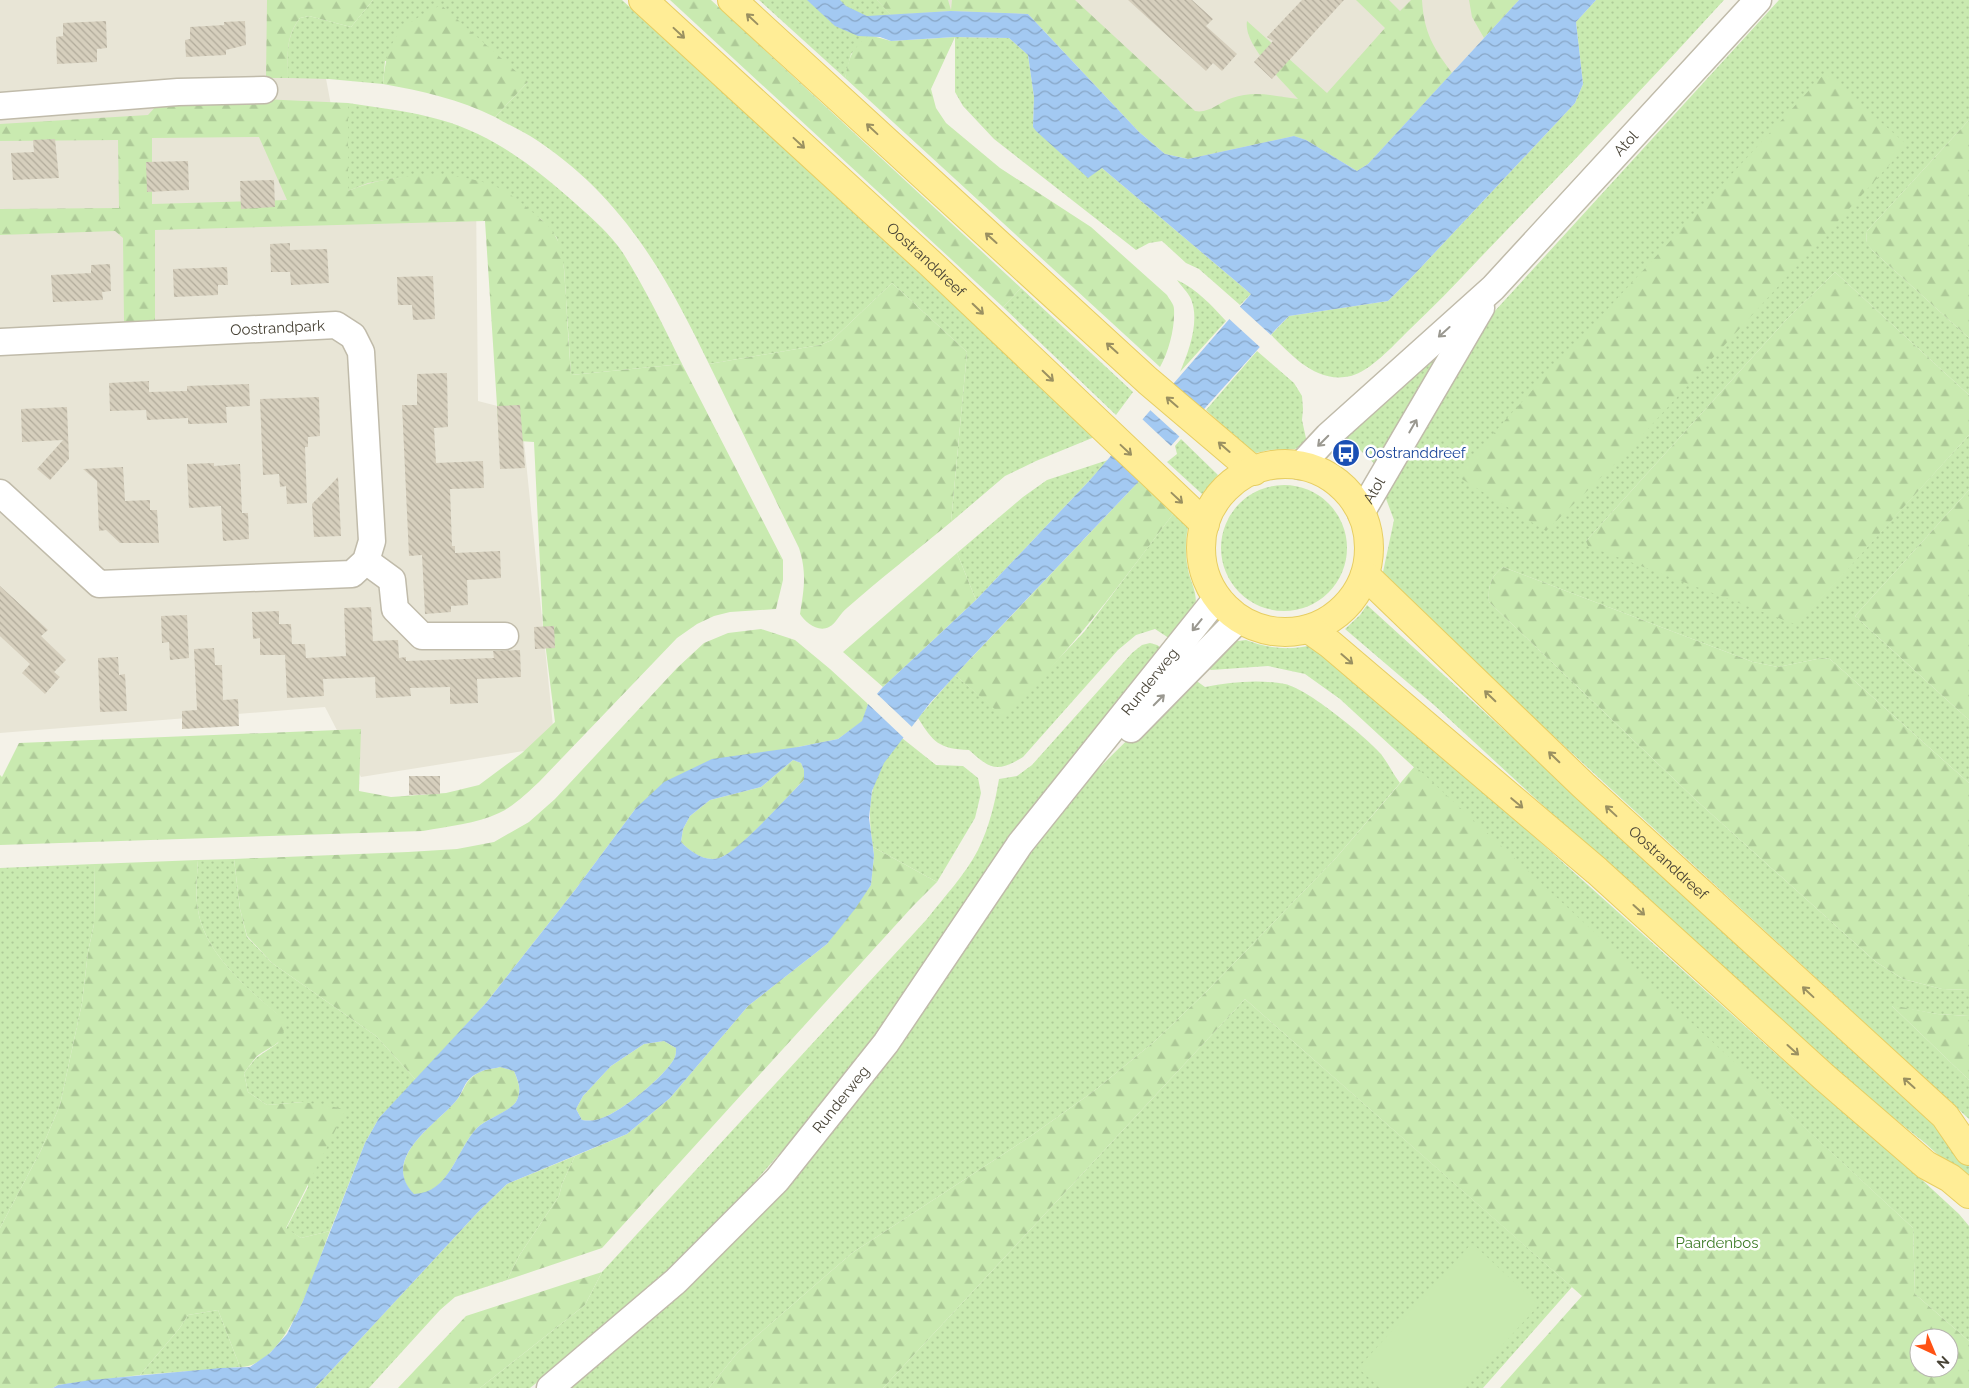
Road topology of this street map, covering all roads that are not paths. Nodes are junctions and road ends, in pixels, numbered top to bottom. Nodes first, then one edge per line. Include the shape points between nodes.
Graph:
1 (643, 0) edge
2 (732, 0) edge
3 (1758, 0) edge
4 (264, 90) dead end
5 (0, 106) edge
6 (1493, 288) junction
7 (0, 342) edge
8 (1300, 466) junction
9 (1254, 470) junction
10 (0, 493) edge
11 (1361, 513) junction
12 (1205, 524) junction
13 (366, 561) junction
14 (1365, 575) junction
15 (1217, 598) junction
16 (1239, 619) junction
17 (1309, 629) junction
18 (505, 636) dead end
19 (1083, 766) junction
20 (1945, 1116) junction
21 (1969, 1134) edge
22 (1969, 1151) edge
23 (1926, 1165) junction
24 (1969, 1194) edge
25 (1969, 1214) edge
26 (550, 1388) edge

1 -> 12 main road, Oostranddreef via 930,263
9 -> 2 main road via 1148,380
3 - 6 street, Atol
4 - 5 street via 178,92
6 -> 8 street, Atol via 1328,436
11 -> 6 street, Atol
7 - 13 street, Oostrandpark via 336,324 353,336 361,352 372,541
8 - 9 main road via 1284,464
8 - 11 main road via 1319,471 1336,482
9 - 12 main road via 1223,492
10 - 13 street via 98,584 352,574
11 - 14 main road via 1368,533
12 - 15 main road via 1202,562
13 - 18 street via 392,580 395,608 422,636
14 - 17 main road via 1343,609
20 -> 14 main road, Oostranddreef via 1583,785
15 - 16 main road
15 -> 19 street, Runderweg
16 - 17 main road via 1259,628 1280,632
19 -> 16 street, Runderweg via 1127,733
17 -> 23 main road via 1597,871
19 - 26 street, Runderweg via 1020,844 886,1043 777,1180 676,1281
20 - 21 main road
20 - 22 main road, Oostranddreef
23 - 24 main road via 1950,1178
23 - 25 main road via 1941,1187

